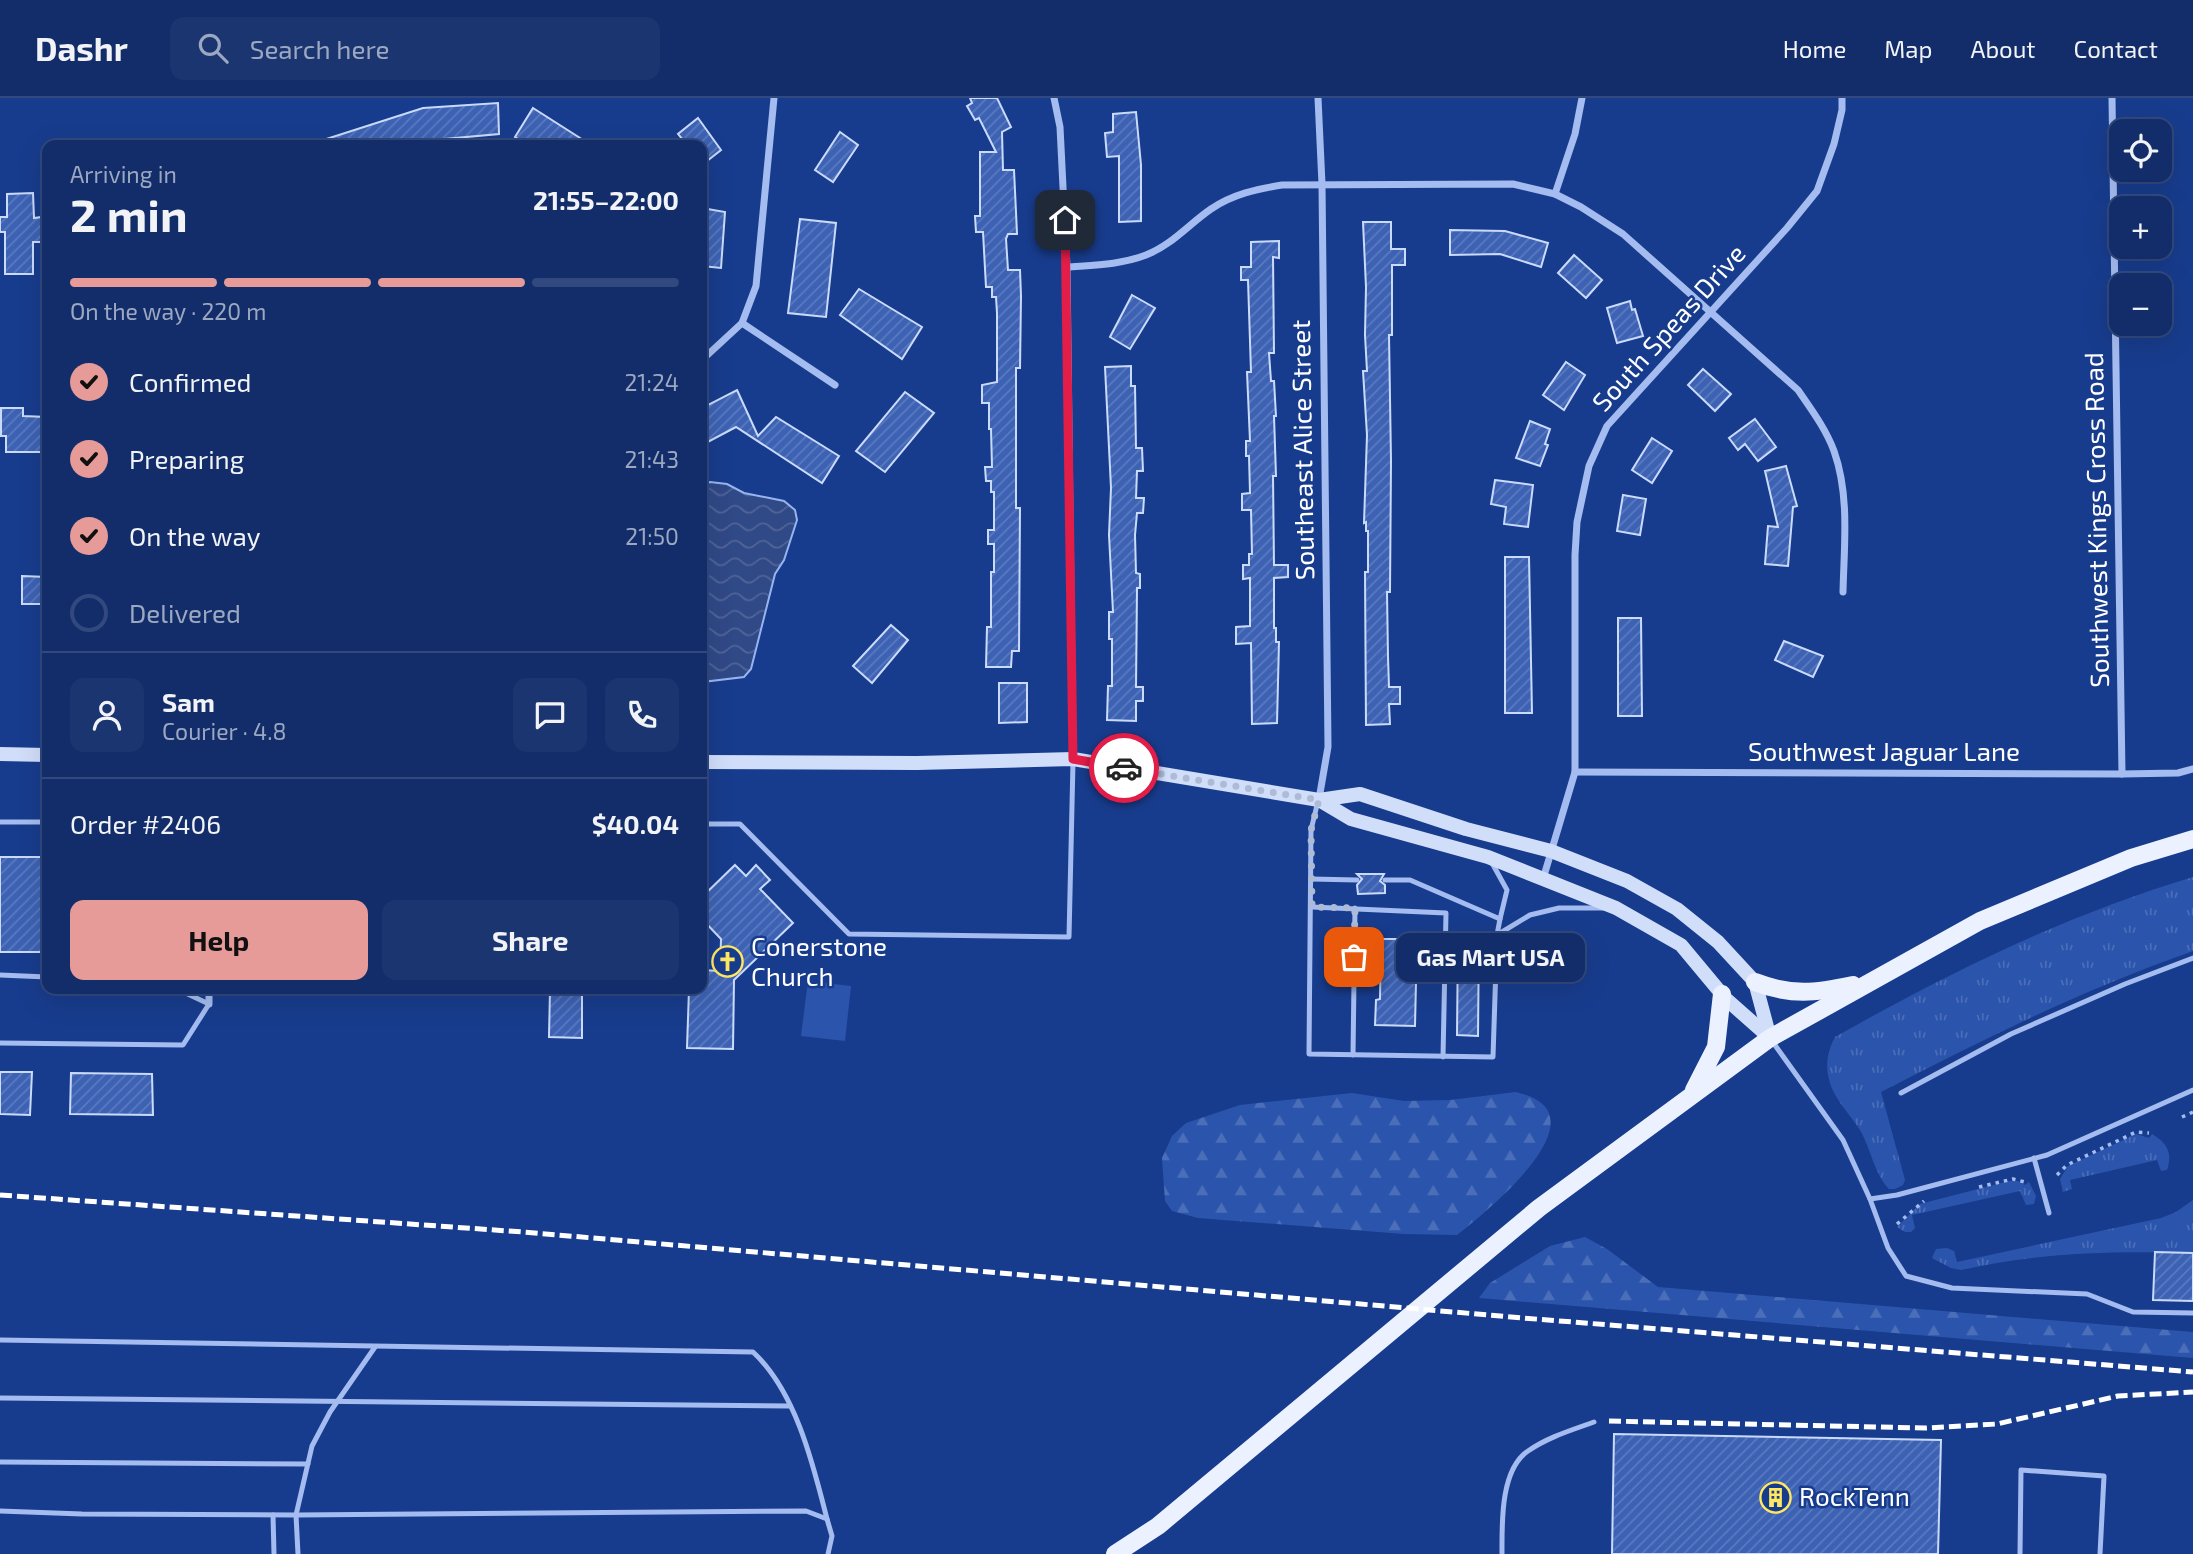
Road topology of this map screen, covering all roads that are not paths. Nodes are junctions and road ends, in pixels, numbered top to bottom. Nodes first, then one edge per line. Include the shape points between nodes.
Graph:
1 (774, 98) edge
2 (1054, 98) edge
3 (1318, 98) edge
4 (1582, 98) edge
5 (1842, 98) edge
6 (2112, 98) edge
7 (1322, 184) junction
8 (1555, 194) junction
9 (1067, 267) junction
10 (1709, 312) junction
11 (742, 323) junction
12 (707, 355) edge
13 (835, 385) dead end
14 (1843, 592) dead end
15 (0, 754) edge
16 (42, 755) edge
17 (1073, 759) junction
18 (707, 762) edge
19 (2193, 769) edge
20 (1575, 772) junction
21 (2122, 774) junction
22 (1319, 800) junction
23 (0, 822) edge
24 (42, 822) edge
25 (707, 824) edge
26 (2193, 839) edge
27 (1551, 851) junction
28 (1488, 857) junction
29 (1311, 879) junction
30 (1543, 879) junction
31 (1357, 880) dead end
32 (1385, 880) dead end
33 (1451, 898) junction
34 (1312, 907) junction
35 (1355, 908) junction
36 (1616, 908) junction
37 (1446, 913) junction
38 (1500, 919) junction
39 (1497, 935) junction
40 (2193, 958) edge
41 (0, 975) edge
42 (42, 977) edge
43 (1873, 980) junction
44 (1755, 982) junction
45 (188, 994) edge
46 (209, 994) edge
47 (1722, 994) junction
48 (209, 1004) junction
49 (1770, 1038) junction
50 (0, 1043) edge
51 (1353, 1055) junction
52 (1443, 1056) junction
53 (2193, 1090) edge
54 (1901, 1093) dead end
55 (1690, 1097) junction
56 (2034, 1158) junction
57 (1870, 1199) junction
58 (2049, 1213) dead end
59 (2193, 1313) edge
60 (0, 1340) edge
61 (375, 1347) junction
62 (0, 1398) edge
63 (337, 1402) junction
64 (789, 1406) junction
65 (1594, 1422) dead end
66 (0, 1462) edge
67 (308, 1464) junction
68 (0, 1511) edge
69 (273, 1515) junction
70 (296, 1515) junction
71 (827, 1519) junction
72 (274, 1554) edge
73 (298, 1554) edge
74 (828, 1554) edge
75 (1115, 1554) edge
76 (1502, 1554) edge
77 (2020, 1554) edge
78 (2100, 1554) edge

1 - 11 street via 756,286
2 - 9 street via 1060,127
3 - 7 street, Southeast Alice Street
4 - 8 street
5 - 10 street, South Speas Drive via 1835,144 1816,191
6 - 21 street, Southwest Kings Cross Road
7 - 8 street via 1513,184
7 - 9 street via 1253,190 1211,209 1146,255 1118,264
7 - 22 street, Southeast Alice Street via 1328,747
8 - 10 street via 1623,234
9 - 17 street
10 - 14 street via 1798,390 1833,449 1843,482
10 - 20 street, South Speas Drive via 1607,426 1589,466 1575,555
11 - 12 street
11 - 13 street
15 - 16 main road
17 - 18 main road
17 - 22 main road
17 - 25 lane via 1069,937 849,934 740,824
19 - 21 street, Southwest Jaguar Lane
20 - 21 street, Southwest Jaguar Lane
20 - 27 street, South Speas Drive
22 - 27 main road via 1360,794
22 - 28 main road via 1350,819
22 - 29 lane via 1311,830
23 - 24 lane
26 - 43 main road via 2131,858 1980,921
27 - 30 street, South Speas Drive
27 - 44 main road via 1627,881 1677,909 1718,942
28 - 30 main road
28 - 38 lane via 1507,890
29 - 31 lane
29 - 34 lane
30 - 36 main road
32 - 33 lane via 1410,880
33 - 37 lane
33 - 38 lane
34 - 35 lane
34 - 51 lane via 1309,1054
35 - 37 lane
35 - 51 lane
36 - 39 lane via 1559,908 1530,915
36 - 47 main road via 1681,945
37 - 52 lane
38 - 39 lane
39 - 52 lane via 1493,1057
40 - 54 lane via 2011,1034
41 - 42 lane
43 - 44 main road via 1821,992 1790,993
43 - 49 main road
44 - 49 main road
45 - 48 lane
46 - 48 street
47 - 49 main road
47 - 55 main road via 1716,1047
48 - 50 lane via 183,1045
49 - 55 main road
49 - 57 lane via 1843,1140
51 - 52 lane
53 - 56 lane
55 - 75 main road via 1539,1208 1158,1526
56 - 57 lane
56 - 58 lane
57 - 59 lane via 1888,1248 1906,1276 1952,1288 2087,1294 2133,1312
60 - 61 lane
61 - 63 lane
61 - 64 lane via 753,1352 774,1374
62 - 63 lane
63 - 64 lane
63 - 67 lane via 312,1446
64 - 71 lane via 810,1455
65 - 76 lane via 1526,1452 1510,1478 1503,1507
66 - 67 lane
67 - 70 lane
68 - 69 lane
69 - 70 lane
69 - 72 lane
70 - 71 lane via 806,1511
70 - 73 lane
71 - 74 lane via 832,1536
77 - 78 lane via 2021,1470 2104,1476

